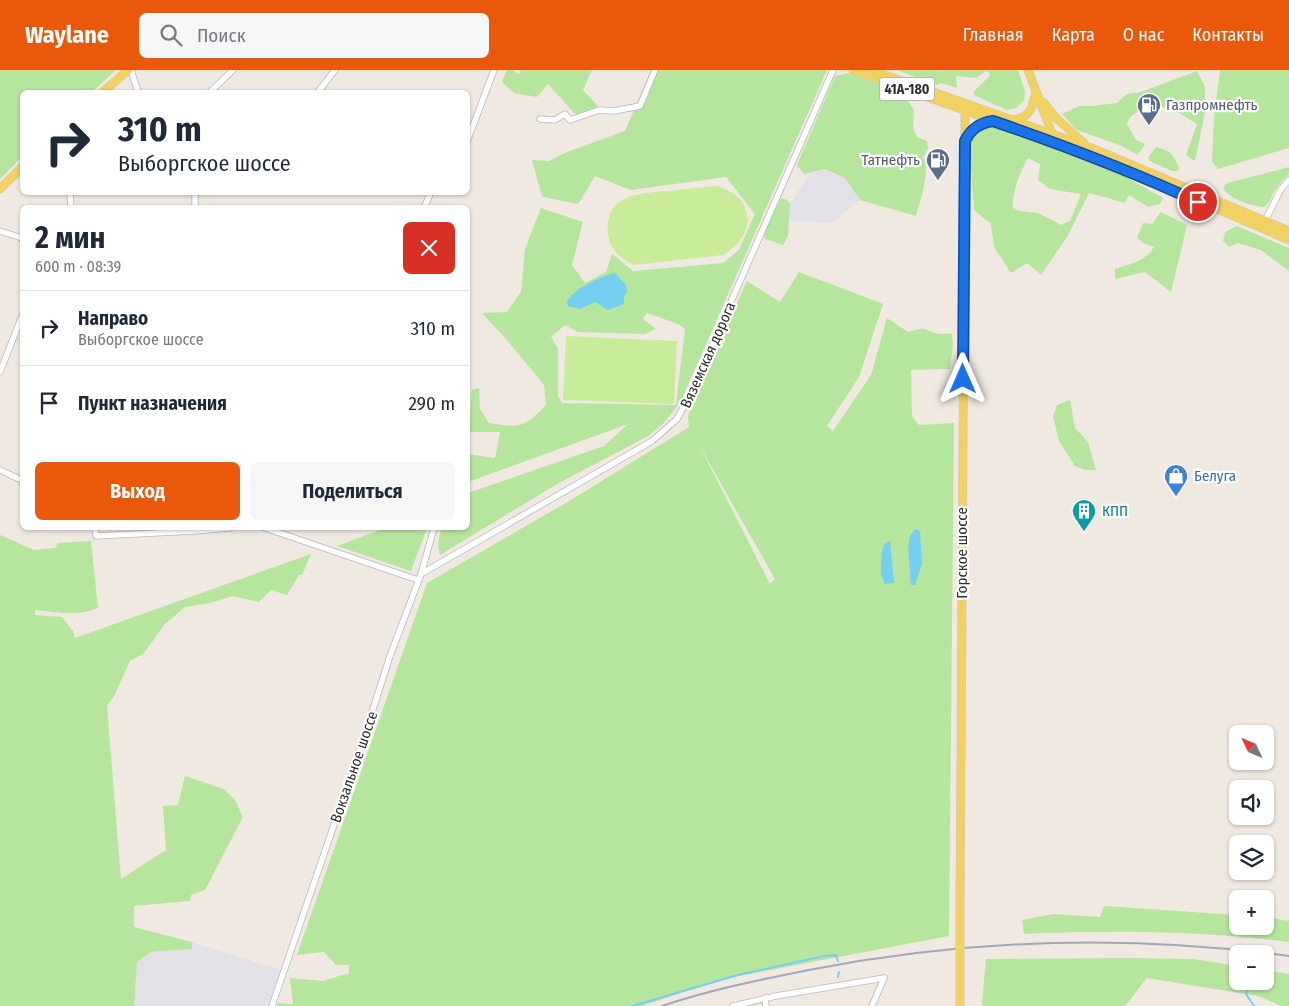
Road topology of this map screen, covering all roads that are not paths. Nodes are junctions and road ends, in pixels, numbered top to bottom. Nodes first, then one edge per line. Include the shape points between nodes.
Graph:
1 (129, 70) edge
2 (233, 70) edge
3 (335, 70) edge
4 (494, 70) edge
5 (655, 70) edge
6 (833, 70) edge
7 (853, 70) edge
8 (871, 70) edge
9 (1028, 70) edge
10 (1032, 70) edge
11 (105, 90) edge
12 (137, 90) edge
13 (212, 90) edge
14 (320, 90) edge
15 (1036, 92) junction
16 (1044, 103) junction
17 (962, 107) junction
18 (540, 120) dead end
19 (1013, 120) junction
20 (993, 121) junction
21 (470, 134) edge
22 (1054, 137) junction
23 (965, 141) junction
24 (1090, 147) junction
25 (20, 169) edge
26 (1289, 180) edge
27 (0, 189) edge
28 (964, 192) junction
29 (1265, 221) junction
30 (0, 231) edge
31 (1289, 231) edge
32 (20, 237) edge
33 (1289, 240) edge
34 (20, 321) edge
35 (0, 372) edge
36 (0, 470) edge
37 (19, 480) dead end
38 (95, 530) edge
39 (207, 530) edge
40 (271, 530) edge
41 (433, 530) edge
42 (419, 577) junction
43 (766, 998) junction
44 (272, 1006) edge
45 (733, 1006) edge
46 (766, 1006) edge
47 (872, 1006) edge
48 (960, 1006) edge

1 - 11 main road
1 - 12 street
2 - 13 street
3 - 14 street
4 - 21 street
5 - 18 street via 640,106 599,110 570,120 565,114 555,120
6 - 42 street, Вяземская дорога via 677,419 652,441
7 - 17 main road, 41А-180
8 - 17 main road, 41А-180
9 - 15 main road
10 - 16 main road
15 - 19 main road via 1030,112 1021,119
15 - 22 main road
16 - 22 main road
16 - 24 main road via 1056,118
17 - 19 main road, 41А-180
17 - 20 main road, 41А-180
17 - 23 main road, Горское шоссе
17 - 28 main road, Горское шоссе via 961,181
19 - 22 main road, 41А-180
20 - 22 main road, 41А-180
20 - 23 main road via 978,125
22 - 24 main road, 41А-180
22 - 33 main road, 41А-180
23 - 28 main road, Горское шоссе
24 - 29 main road, 41А-180
25 - 27 main road
26 - 29 street
28 - 48 main road, Горское шоссе, bridge
29 - 31 main road, 41А-180
30 - 32 street
34 - 35 street
36 - 37 street
38 - 39 street via 96,536
40 - 42 street
41 - 42 street, Вокзальное шоссе
42 - 44 street, Вокзальное шоссе
43 - 45 street
43 - 46 street
43 - 47 street via 884,978

